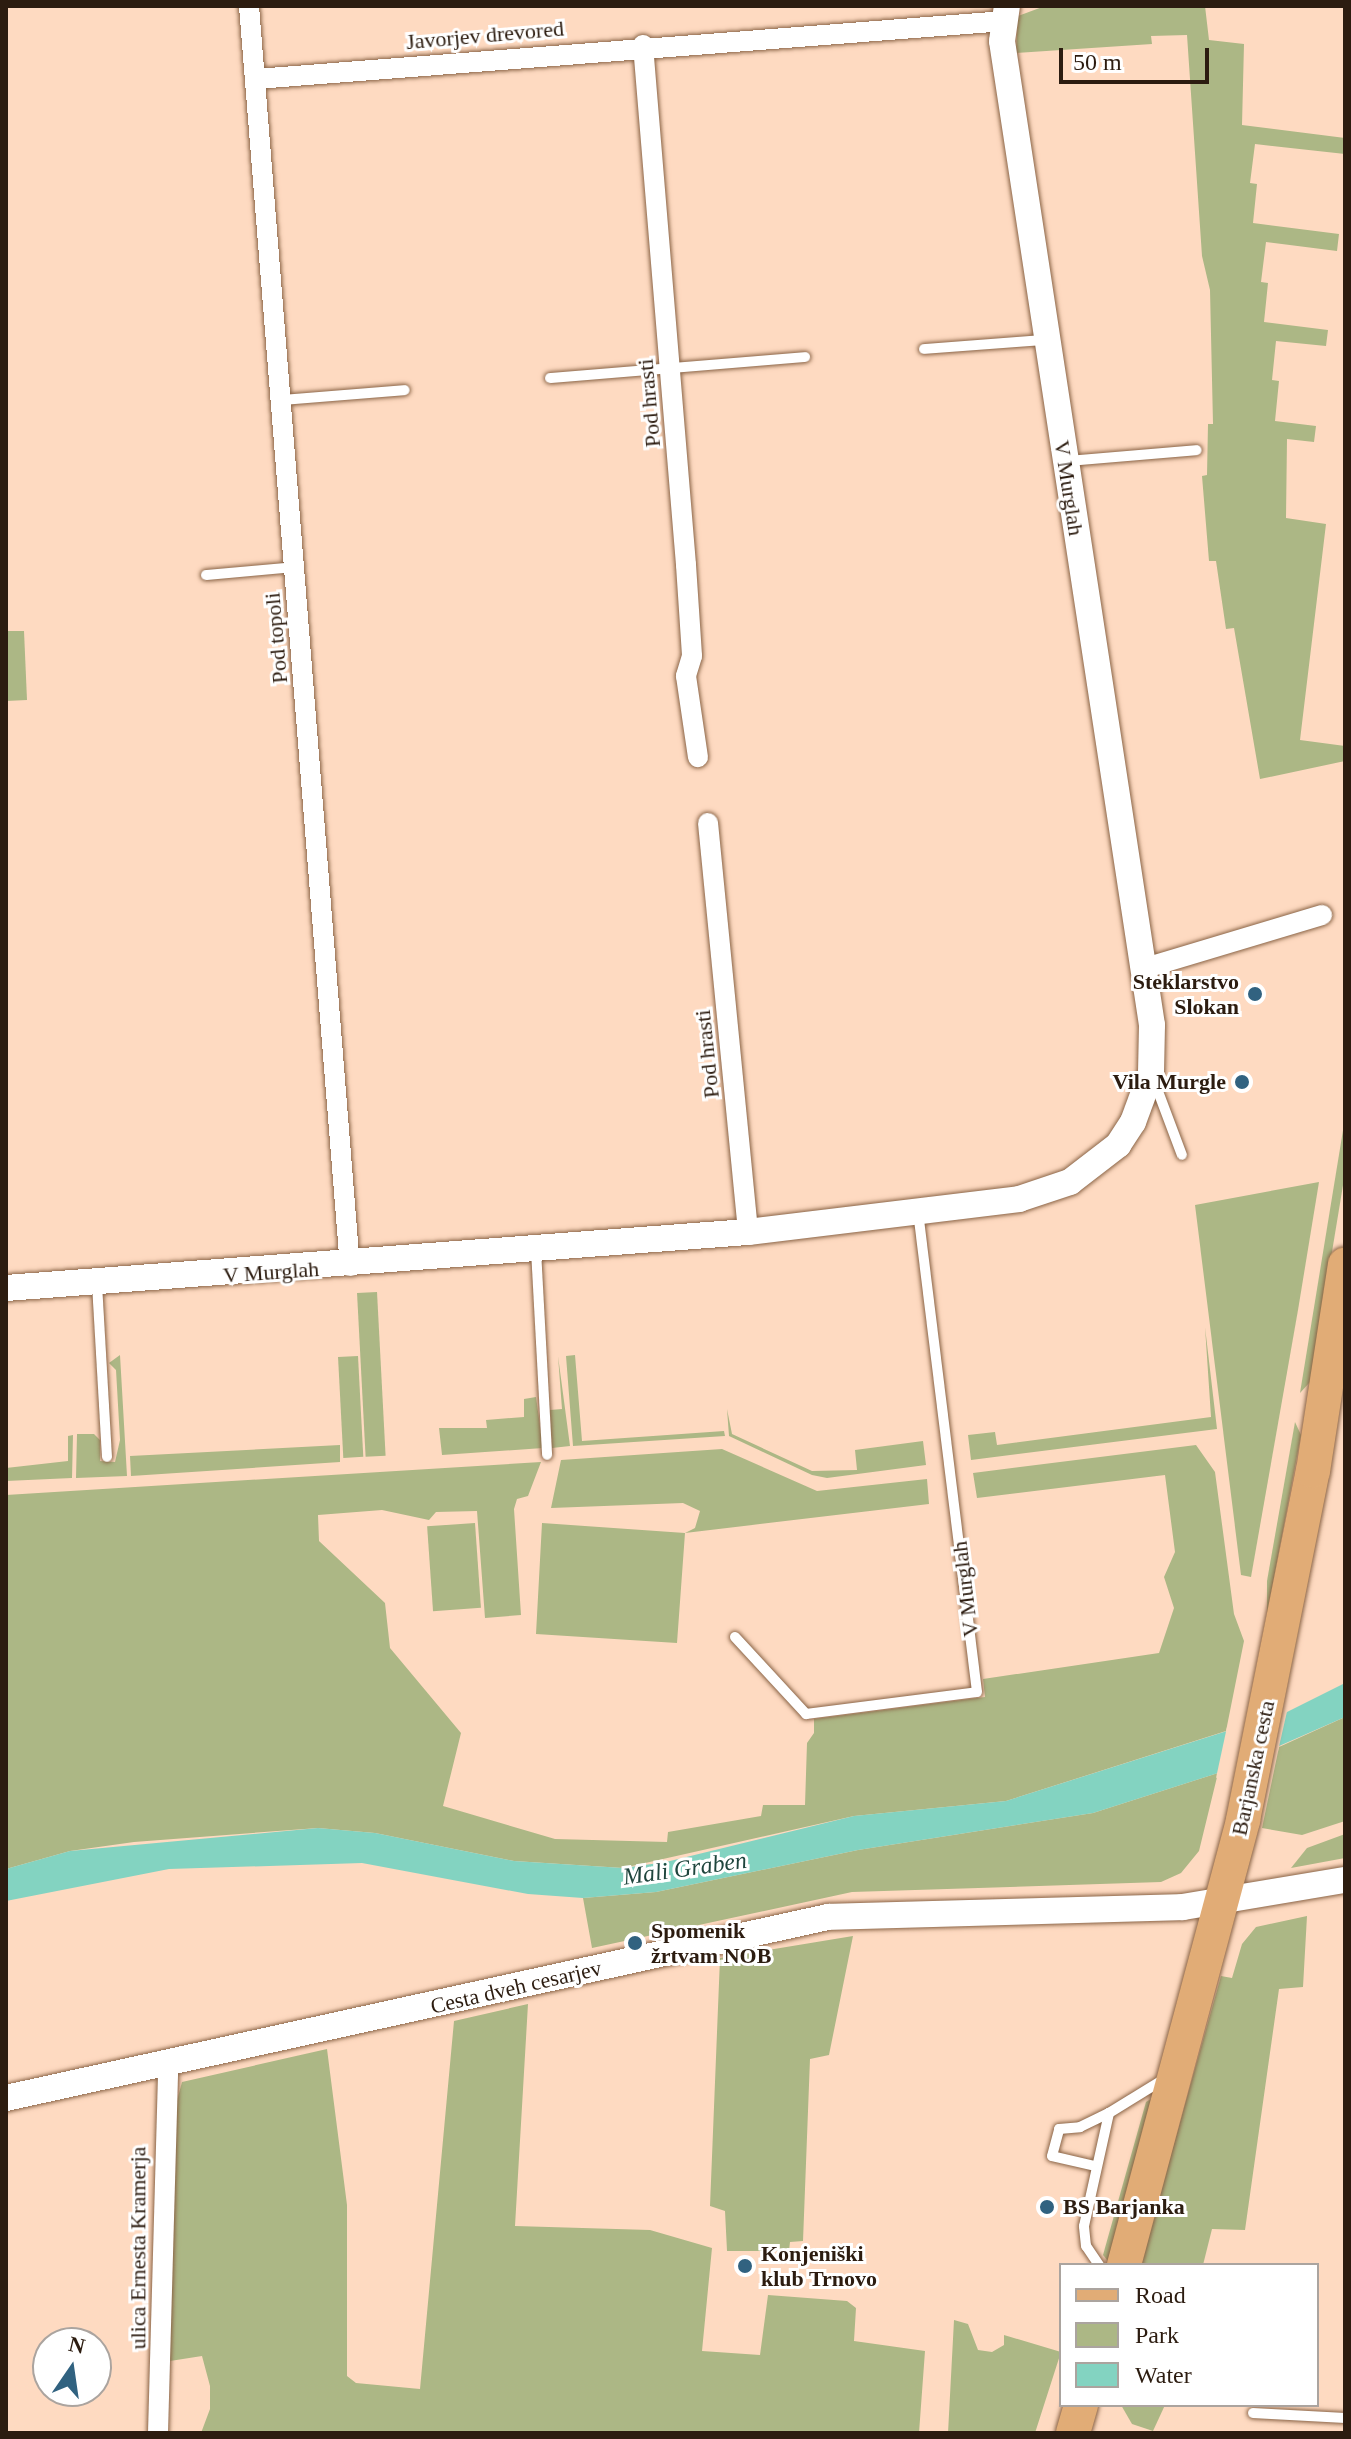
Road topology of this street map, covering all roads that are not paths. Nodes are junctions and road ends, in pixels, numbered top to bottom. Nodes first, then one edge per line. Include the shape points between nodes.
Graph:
1 (249, 6) edge
2 (1006, 13) edge
3 (643, 45) junction
4 (256, 79) junction
5 (1047, 340) junction
6 (924, 349) dead end
7 (805, 357) dead end
8 (670, 368) junction
9 (550, 378) dead end
10 (405, 390) dead end
11 (281, 400) junction
12 (1197, 450) dead end
13 (1065, 461) junction
14 (295, 567) junction
15 (206, 575) dead end
16 (698, 757) dead end
17 (708, 823) dead end
18 (1322, 915) dead end
19 (1142, 969) junction
20 (1151, 1073) junction
21 (1182, 1155) dead end
22 (918, 1210) junction
23 (748, 1232) junction
24 (536, 1250) junction
25 (1345, 1264) edge
26 (350, 1266) junction
27 (97, 1284) junction
28 (6, 1288) edge
29 (547, 1455) dead end
30 (107, 1457) dead end
31 (735, 1637) dead end
32 (1345, 1880) edge
33 (1222, 1903) junction
34 (168, 2065) junction
35 (1178, 2071) junction
36 (6, 2098) edge
37 (1109, 2113) junction
38 (1095, 2166) junction
39 (1097, 2263) edge
40 (1125, 2263) edge
41 (1080, 2407) edge
42 (1253, 2413) dead end
43 (1345, 2418) edge
44 (158, 2433) edge
45 (1073, 2433) edge

1 - 4 street, Pod topoli
2 - 3 street, Javorjev drevored via 909,27
2 - 5 street, V Murglah via 1002,41
3 - 4 street, Javorjev drevored
3 - 8 street, Pod hrasti
4 - 11 street, Pod topoli
5 - 6 lane
5 - 13 street, V Murglah
7 - 8 lane
8 - 9 lane
8 - 16 street, Pod hrasti via 692,656 686,676
10 - 11 lane
11 - 14 street, Pod topoli
12 - 13 lane
13 - 19 street, V Murglah
14 - 15 lane
14 - 26 street, Pod topoli
17 - 23 street, Pod hrasti
18 - 19 street
19 - 20 street, V Murglah via 1152,1025
20 - 21 lane
20 - 22 street, V Murglah via 1133,1122 1118,1145 1070,1182 1019,1199
22 - 23 street, V Murglah
22 - 31 lane, V Murglah via 977,1692 806,1714
23 - 24 street, V Murglah
24 - 26 street, V Murglah
24 - 29 lane
25 - 33 main road, Barjanska cesta via 1313,1471
26 - 27 street, V Murglah
27 - 28 street, V Murglah
27 - 30 lane
32 - 33 street, Cesta dveh cesarjev
33 - 34 street, Cesta dveh cesarjev via 828,1917
33 - 35 main road, Barjanska cesta
34 - 36 street, Cesta dveh cesarjev
34 - 44 street, ulica Ernesta Kramerja
35 - 37 lane
35 - 40 main road, Barjanska cesta
37 - 38 lane
37 - 38 lane via 1080,2127 1059,2129 1052,2156
38 - 39 lane via 1084,2231
41 - 45 main road
42 - 43 lane

